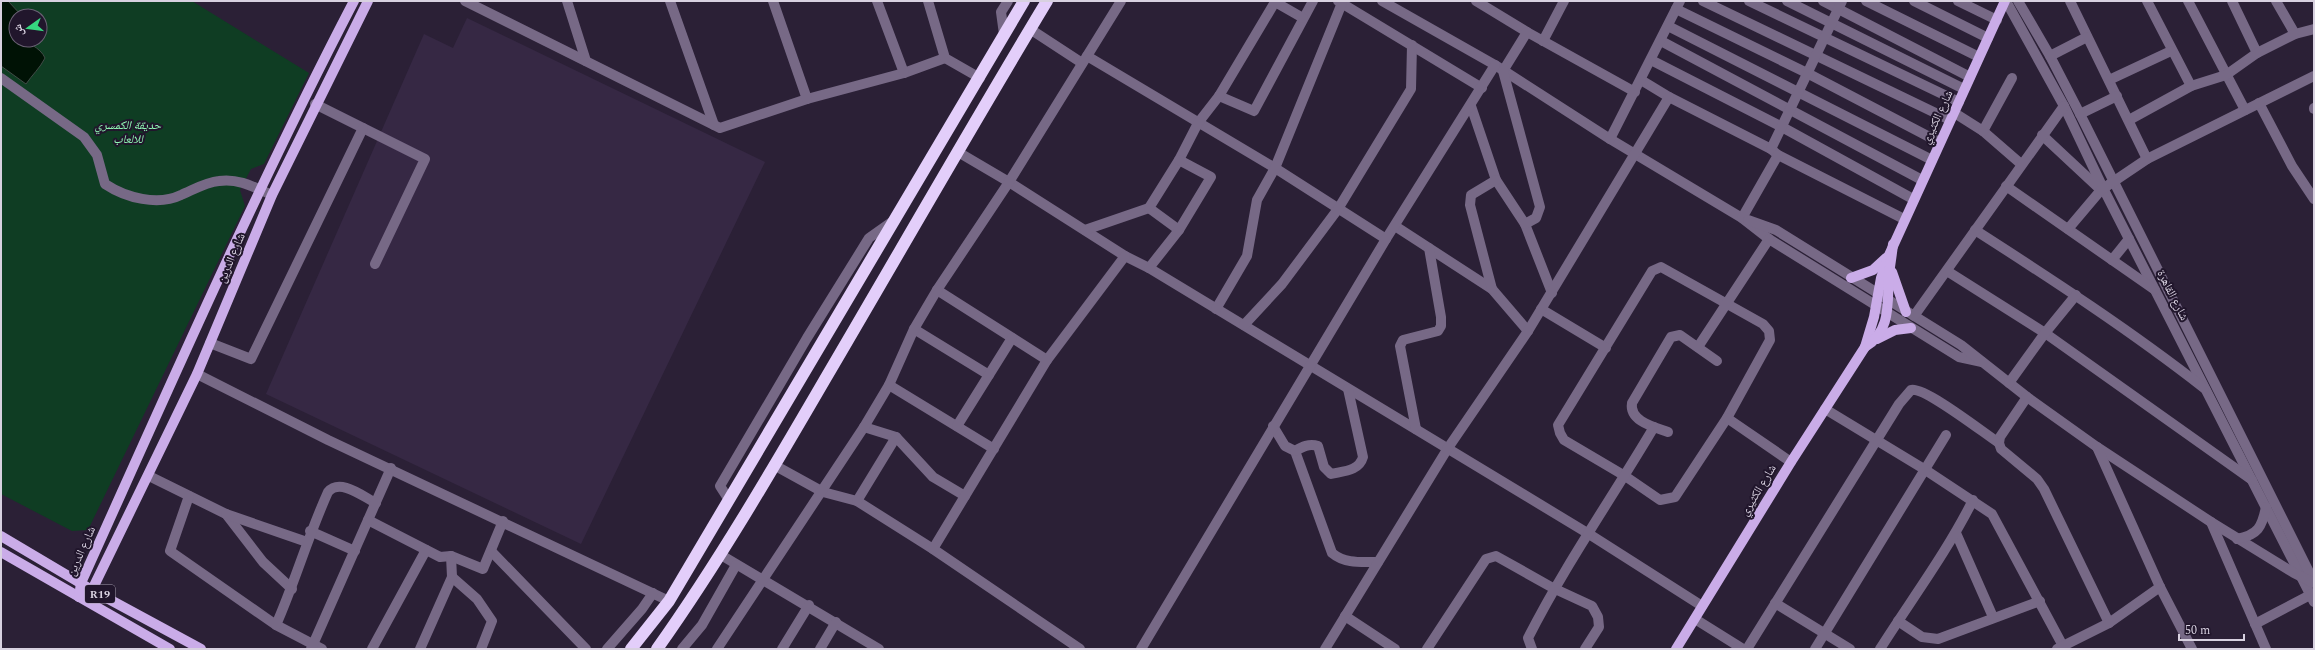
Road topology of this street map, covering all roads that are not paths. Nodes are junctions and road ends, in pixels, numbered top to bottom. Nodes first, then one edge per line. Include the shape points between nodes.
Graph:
1 (354, 1) edge
2 (368, 1) edge
3 (465, 1) edge
4 (567, 1) edge
5 (670, 1) edge
6 (773, 1) edge
7 (877, 1) edge
8 (928, 1) edge
9 (1008, 1) edge
10 (1024, 1) edge
11 (1047, 1) edge
12 (1121, 1) edge
13 (1313, 1) edge
14 (1382, 1) edge
15 (1476, 1) edge
16 (1552, 1) edge
17 (1703, 1) edge
18 (1749, 1) edge
19 (1787, 1) edge
20 (1823, 1) edge
21 (1866, 1) edge
22 (1914, 1) edge
23 (1958, 1) edge
24 (2006, 1) edge
25 (2018, 1) edge
26 (2070, 1) edge
27 (2146, 1) edge
28 (2189, 1) edge
29 (2232, 1) edge
30 (2276, 1) edge
31 (1340, 2) edge
32 (1563, 3) edge
33 (1490, 5) edge
34 (1678, 5) edge
35 (1840, 5) edge
36 (1303, 18) junction
37 (1996, 20) junction
38 (1832, 23) junction
39 (1668, 26) junction
40 (1030, 29) junction
41 (2314, 29) edge
42 (1527, 32) junction
43 (1004, 34) junction
44 (2295, 34) junction
45 (2087, 37) junction
46 (1825, 38) junction
47 (1988, 38) junction
48 (1543, 41) junction
49 (1661, 41) junction
50 (1412, 46) junction
51 (2171, 51) junction
52 (2257, 53) junction
53 (1817, 54) junction
54 (2050, 56) junction
55 (1979, 57) junction
56 (945, 58) junction
57 (1085, 60) junction
58 (1651, 60) junction
59 (586, 61) junction
60 (1499, 68) junction
61 (904, 73) junction
62 (1807, 73) junction
63 (2226, 75) junction
64 (2314, 76) edge
65 (1970, 77) junction
66 (1, 78) edge
67 (980, 78) junction
68 (2012, 78) dead end
69 (1641, 80) junction
70 (2109, 80) junction
71 (2191, 86) junction
72 (1482, 88) junction
73 (1964, 89) junction
74 (1635, 92) junction
75 (1799, 92) junction
76 (1219, 96) junction
77 (2117, 96) junction
78 (1669, 97) junction
79 (303, 99) junction
80 (807, 99) junction
81 (1959, 102) junction
82 (2259, 103) junction
83 (315, 104) junction
84 (1471, 106) junction
85 (2064, 106) junction
86 (1790, 109) junction
87 (2245, 110) junction
88 (2080, 114) junction
89 (1951, 116) junction
90 (2128, 120) junction
91 (1198, 123) junction
92 (714, 125) junction
93 (1782, 127) junction
94 (363, 128) junction
95 (1983, 131) junction
96 (2042, 135) junction
97 (1610, 139) junction
98 (1939, 142) junction
99 (958, 152) junction
100 (1775, 152) junction
101 (1635, 154) junction
102 (2148, 159) junction
103 (1179, 160) junction
104 (1932, 160) junction
105 (2021, 164) junction
106 (1275, 168) junction
107 (1496, 180) junction
108 (1922, 180) junction
109 (1009, 182) junction
110 (2113, 182) junction
111 (2006, 186) junction
112 (260, 189) junction
113 (2102, 189) junction
114 (272, 195) junction
115 (1913, 199) junction
116 (2314, 199) edge
117 (1149, 208) junction
118 (1338, 209) junction
119 (898, 217) junction
120 (1742, 218) junction
121 (1904, 219) junction
122 (1525, 224) junction
123 (1395, 226) junction
124 (1085, 230) junction
125 (1180, 230) junction
126 (1975, 230) junction
127 (2068, 230) junction
128 (1386, 238) junction
129 (1769, 239) junction
130 (2129, 239) junction
131 (1429, 248) junction
132 (1125, 256) junction
133 (1890, 260) junction
134 (2112, 260) junction
135 (375, 264) dead end
136 (1150, 268) junction
137 (1947, 271) junction
138 (1851, 278) junction
139 (1492, 289) junction
140 (937, 290) junction
141 (2156, 291) junction
142 (1552, 293) junction
143 (1878, 294) junction
144 (2076, 295) junction
145 (1888, 300) junction
146 (1725, 305) junction
147 (1876, 306) junction
148 (1216, 309) junction
149 (1541, 309) junction
150 (1888, 313) junction
151 (1910, 314) junction
152 (1244, 325) junction
153 (1911, 328) junction
154 (914, 329) junction
155 (1528, 331) junction
156 (2045, 333) junction
157 (1012, 338) junction
158 (1875, 340) junction
159 (210, 343) junction
160 (1698, 347) junction
161 (1865, 347) junction
162 (1606, 348) junction
163 (1047, 360) junction
164 (1717, 361) dead end
165 (1982, 362) junction
166 (1310, 366) junction
167 (197, 374) junction
168 (989, 375) junction
169 (2010, 383) junction
170 (889, 385) junction
171 (1348, 389) junction
172 (2206, 390) junction
173 (2027, 397) junction
174 (1825, 408) junction
175 (1727, 418) junction
176 (957, 426) junction
177 (1274, 426) junction
178 (864, 427) junction
179 (1654, 427) junction
180 (1416, 429) junction
181 (1668, 432) dead end
182 (1946, 436) dead end
183 (896, 437) junction
184 (1877, 439) junction
185 (1999, 443) junction
186 (2097, 447) junction
187 (1448, 448) junction
188 (994, 449) junction
189 (1295, 451) junction
190 (1791, 462) junction
191 (774, 466) junction
192 (391, 468) junction
193 (1924, 469) junction
194 (149, 476) junction
195 (1625, 476) junction
196 (2254, 481) junction
197 (823, 492) junction
198 (189, 496) junction
199 (965, 496) junction
200 (729, 500) junction
201 (1973, 500) junction
202 (857, 501) junction
203 (376, 503) junction
204 (2266, 507) junction
205 (226, 514) junction
206 (368, 520) junction
207 (503, 521) junction
208 (2210, 522) junction
209 (310, 531) junction
210 (1956, 533) junction
211 (1589, 534) junction
212 (1, 536) edge
213 (2237, 539) junction
214 (307, 542) junction
215 (933, 549) junction
216 (426, 550) junction
217 (354, 551) junction
218 (491, 551) junction
219 (1, 552) edge
220 (720, 555) junction
221 (451, 556) junction
222 (1378, 562) junction
223 (736, 564) junction
224 (452, 576) junction
225 (2302, 577) junction
226 (764, 582) junction
227 (2314, 582) edge
228 (81, 583) junction
229 (2160, 587) junction
230 (1553, 588) junction
231 (292, 589) junction
232 (92, 590) junction
233 (653, 593) junction
234 (79, 597) junction
235 (2313, 597) edge
236 (669, 601) junction
237 (2040, 601) junction
238 (1775, 604) junction
239 (809, 605) junction
240 (1702, 606) junction
241 (1345, 616) junction
242 (1993, 617) junction
243 (1695, 618) junction
244 (1898, 621) junction
245 (836, 622) junction
246 (2109, 624) junction
247 (2255, 624) junction
248 (276, 626) junction
249 (1826, 634) junction
250 (316, 647) edge
251 (873, 648) edge
252 (2060, 648) edge
253 (170, 649) edge
254 (201, 649) edge
255 (372, 649) edge
256 (420, 649) edge
257 (481, 649) edge
258 (586, 649) edge
259 (607, 649) edge
260 (631, 649) edge
261 (657, 649) edge
262 (682, 649) edge
263 (717, 649) edge
264 (782, 649) edge
265 (820, 649) edge
266 (1080, 649) edge
267 (1141, 649) edge
268 (1325, 649) edge
269 (1395, 649) edge
270 (1427, 649) edge
271 (1532, 649) edge
272 (1586, 649) edge
273 (1676, 649) edge
274 (1743, 649) edge
275 (1747, 649) edge
276 (1815, 649) edge
277 (1850, 649) edge
278 (1880, 649) edge
279 (2192, 649) edge
280 (2266, 649) edge

1 - 79 main road, شارع الدرين
2 - 83 main road, شارع الدرين
3 - 59 street
4 - 59 street
5 - 92 street
6 - 80 street
7 - 61 street
8 - 56 street
9 - 43 street via 1001,12
10 - 43 highway
11 - 40 highway
12 - 57 street
13 - 36 street
14 - 60 street
15 - 33 street
16 - 32 street
17 - 53 street
18 - 46 street
19 - 38 street
20 - 35 street
21 - 55 street
22 - 47 street
23 - 37 street
24 - 37 main road, شارع الكثيري
24 - 85 street, شارع القاهرة
25 - 54 street, شارع القاهرة
26 - 45 street
27 - 51 street
28 - 63 street
29 - 52 street
30 - 44 street
31 - 50 street
31 - 106 street
32 - 48 street
33 - 42 street
34 - 39 street
34 - 62 street
35 - 38 street
35 - 65 street
36 - 76 street via 1275,2
36 - 76 street via 1254,111
37 - 47 main road, شارع الكثيري
38 - 46 street
38 - 73 street
39 - 49 street
39 - 75 street
40 - 57 street
40 - 99 highway
41 - 44 street
42 - 48 street
42 - 60 street
43 - 67 highway
44 - 52 street
45 - 54 street
45 - 70 street
46 - 53 street
46 - 81 street
47 - 55 main road, شارع الكثيري
48 - 74 street
49 - 58 street
49 - 86 street
50 - 72 street
50 - 118 street via 1411,89
51 - 70 street
51 - 71 street
52 - 63 street
53 - 62 street
53 - 89 street
54 - 88 street, شارع القاهرة
55 - 65 main road, شارع الكثيري
56 - 61 street
56 - 67 street
57 - 91 street
57 - 109 street
58 - 69 street
58 - 93 street
59 - 92 street
60 - 72 street
60 - 97 street
60 - 122 street via 1540,207 1536,218
61 - 80 street
62 - 75 street
62 - 98 street
63 - 71 street
63 - 87 street
64 - 82 street
65 - 73 main road, شارع الكثيري
66 - 112 street via 84,136 97,155 105,184 114,190 150,201 180,196 219,181 244,182
67 - 119 highway
68 - 95 street
69 - 74 street
69 - 78 street
70 - 77 street
71 - 90 street
72 - 84 street
73 - 81 main road, شارع الكثيري
74 - 97 street
75 - 86 street
75 - 104 street
76 - 91 street
77 - 88 street
77 - 90 street
78 - 100 street
78 - 101 street
79 - 83 main road
79 - 112 main road, شارع الدرين
80 - 92 street via 720,128
81 - 89 main road, شارع الكثيري
82 - 87 street
82 - 116 street via 2292,166
83 - 94 street
83 - 114 main road, شارع الدرين
84 - 107 street
84 - 123 street
85 - 96 street
85 - 113 street, شارع القاهرة
86 - 93 street
86 - 108 street
87 - 102 street
88 - 110 street, شارع القاهرة
89 - 95 street
89 - 98 main road, شارع الكثيري
90 - 102 street
91 - 103 street
91 - 106 street
93 - 100 street
93 - 115 street
94 - 135 street via 425,159
94 - 159 street via 251,359
95 - 105 street
96 - 105 street
96 - 113 street
97 - 101 street
98 - 104 main road, شارع الكثيري
99 - 109 street
99 - 191 highway
100 - 120 street
100 - 121 street
101 - 120 street
101 - 142 street
102 - 110 street
103 - 117 street
103 - 125 street via 1211,177
104 - 108 main road, شارع الكثيري
105 - 111 street
106 - 118 street
106 - 148 street via 1257,200 1247,256
107 - 122 street
107 - 139 street via 1471,195 1470,205
108 - 115 main road, شارع الكثيري
109 - 124 street
109 - 140 street
110 - 113 street
110 - 227 street, شارع القاهرة
111 - 126 street
111 - 127 street
112 - 114 street
112 - 228 main road, شارع الدرين
113 - 127 street
113 - 130 street, شارع القاهرة
114 - 159 main road, شارع الدرين
115 - 121 main road, شارع الكثيري
117 - 124 street
117 - 125 street
118 - 128 street
118 - 152 street via 1282,284
119 - 200 highway
119 - 200 street via 869,238 807,338 720,486
120 - 129 street
120 - 138 street via 1776,230
121 - 133 main road, شارع الكثيري via 1893,244
122 - 142 street
123 - 128 street
123 - 131 street
124 - 132 street
125 - 136 street
126 - 137 street
126 - 144 street
127 - 134 street
128 - 166 street
129 - 146 street
129 - 147 street
130 - 134 street
130 - 141 street, شارع القاهرة
131 - 139 street
131 - 180 street via 1441,326 1438,331 1403,340 1400,346
132 - 136 street
132 - 163 street
133 - 138 main road
133 - 143 main road, شارع الكثيري via 1881,278
133 - 145 main road, شارع الكثيري
133 - 151 main road
134 - 141 street
136 - 148 street
137 - 151 street
137 - 156 street
138 - 143 street
139 - 155 street
140 - 154 street
140 - 157 street
141 - 172 street, شارع القاهرة
142 - 149 street
143 - 145 street
143 - 147 main road, شارع الكثيري
144 - 156 street
144 - 172 street via 2159,353
145 - 150 main road, شارع الكثيري
145 - 151 street
146 - 160 street
146 - 162 street via 1661,267 1655,268
146 - 175 street via 1763,324 1769,331 1770,340
147 - 150 street
147 - 161 main road, شارع الكثيري
148 - 152 street
149 - 155 street
149 - 162 street
150 - 153 street
150 - 158 main road, شارع الكثيري via 1883,328
151 - 165 street via 1961,345
152 - 166 street
153 - 158 main road via 1895,330
153 - 165 street via 1959,358
154 - 168 street
154 - 170 street
155 - 187 street
156 - 169 street
156 - 196 street
157 - 163 street
157 - 168 street
158 - 161 main road, شارع الكثيري
159 - 167 main road, شارع الدرين
160 - 164 street
160 - 179 street via 1680,334 1671,336 1632,403 1634,417
161 - 174 main road, شارع الكثيري
162 - 195 street via 1558,425 1564,440
163 - 188 street
165 - 169 street
166 - 171 street
166 - 177 street
167 - 192 street via 328,440
167 - 194 main road, شارع الدرين
168 - 176 street
169 - 173 street
170 - 176 street
170 - 178 street
171 - 180 street
171 - 189 street via 1363,457 1361,464 1356,468 1331,474 1324,467 1318,446 1313,444
172 - 196 street, شارع القاهرة
173 - 185 street via 2000,437
173 - 186 street
174 - 184 street
174 - 190 main road, شارع الكثيري
175 - 190 street
175 - 195 street via 1675,497 1660,500
176 - 188 street
177 - 189 street via 1285,446
177 - 267 street
178 - 183 street
178 - 197 street
179 - 181 street
179 - 195 street
180 - 187 street
182 - 193 street
183 - 199 street via 933,477
183 - 202 street
184 - 185 street via 1899,404 1916,389
184 - 193 street
184 - 238 street
185 - 246 street via 2001,449 2038,479
186 - 208 street
186 - 229 street
187 - 211 street
187 - 222 street
188 - 199 street
189 - 222 street via 1332,553 1347,562
190 - 240 main road, شارع الكثيري
191 - 197 street
191 - 220 highway
192 - 203 street
192 - 207 street
193 - 201 street
193 - 249 street
194 - 198 street
194 - 232 main road, شارع الدرين
195 - 211 street
196 - 204 street, شارع القاهرة
197 - 202 street
197 - 226 street
198 - 205 street
198 - 248 street via 170,551
199 - 215 street
200 - 236 highway
201 - 210 street
201 - 237 street via 1992,514 2001,527
202 - 215 street
203 - 206 street
203 - 209 street via 340,486 332,487
204 - 213 street via 2264,519 2258,530
204 - 225 street, شارع القاهرة
205 - 214 street
205 - 231 street via 263,562
206 - 216 street
206 - 217 street
207 - 218 street
207 - 233 street
208 - 213 street
208 - 247 street
209 - 214 street
209 - 217 street
210 - 242 street
210 - 244 street
211 - 230 street
211 - 240 street
212 - 228 main road, R19
213 - 225 street
214 - 231 street
215 - 266 street
216 - 221 street via 440,557
216 - 255 street
217 - 250 street
218 - 221 street via 483,569
218 - 258 street
219 - 234 main road, R19
220 - 223 street
220 - 261 highway
221 - 224 street
222 - 241 street
223 - 226 street
223 - 262 street via 702,625
224 - 256 street
224 - 257 street via 477,599 492,621
225 - 227 street
225 - 235 street, شارع القاهرة
226 - 239 street
226 - 263 street
228 - 232 main road, R19
228 - 234 main road, شارع الدرين
229 - 246 street
229 - 279 street
230 - 270 street via 1496,556 1486,558
230 - 271 street via 1528,638
230 - 272 street via 1592,606 1598,617 1599,627
231 - 248 street
232 - 234 main road, شارع الدرين
232 - 254 main road, R19
233 - 236 street
233 - 259 street
234 - 253 main road, R19
235 - 247 street
236 - 260 highway
237 - 242 street
237 - 252 street
238 - 249 street
238 - 275 street
239 - 245 street
239 - 264 street
240 - 243 main road, شارع الكثيري
241 - 268 street
241 - 269 street
242 - 244 street via 1938,639 1922,637
243 - 273 main road, شارع الكثيري
243 - 274 street
244 - 278 street
245 - 251 street
245 - 265 street
246 - 252 street
247 - 280 street
248 - 250 street
249 - 276 street
249 - 277 street

